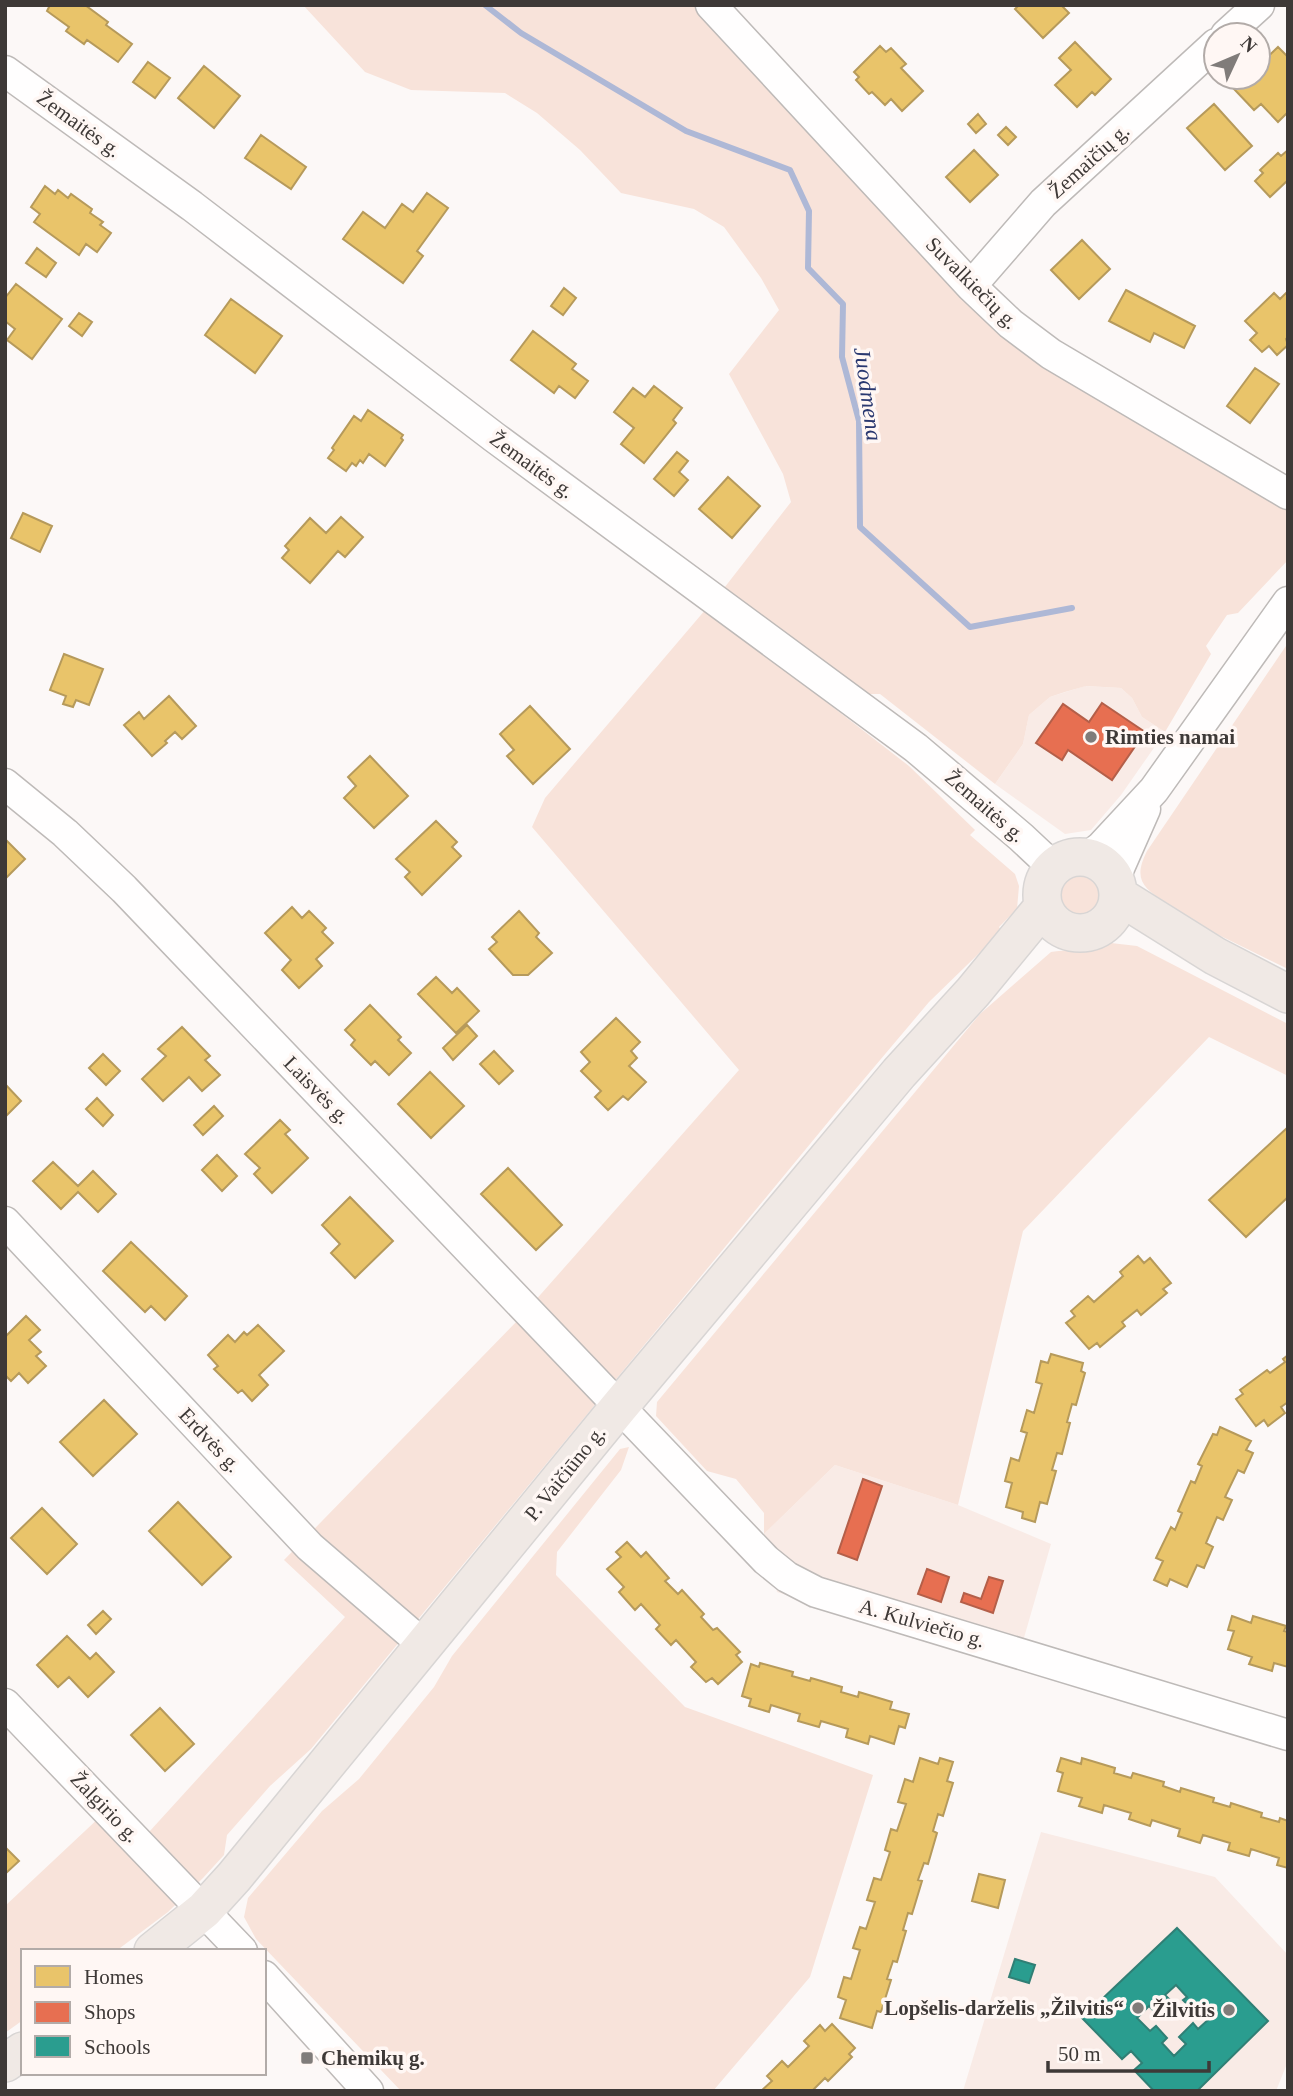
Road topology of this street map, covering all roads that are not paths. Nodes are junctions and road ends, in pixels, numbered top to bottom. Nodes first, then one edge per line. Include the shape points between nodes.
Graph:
1 (710, 5) edge
2 (1259, 5) edge
3 (1241, 21) edge
4 (1202, 57) edge
5 (5, 71) edge
6 (971, 286) junction
7 (1288, 494) edge
8 (1288, 602) edge
9 (5, 784) edge
10 (1053, 867) junction
11 (1108, 888) junction
12 (1054, 919) junction
13 (1288, 994) edge
14 (5, 1222) edge
15 (619, 1407) junction
16 (425, 1646) junction
17 (5, 1704) edge
18 (1288, 1735) edge
19 (204, 1910) junction
20 (155, 1949) edge
21 (240, 1949) edge
22 (266, 1978) edge
23 (21, 2051) edge
24 (5, 2063) edge
25 (368, 2091) edge

1 - 6 street, Suvalkiečių g.
2 - 3 street
4 - 6 street, Žemaičių g. via 1043,203
5 - 10 street, Žemaitės g. via 916,748
6 - 7 street, Suvalkiečių g. via 1051,354
8 - 11 street via 1154,790 1101,847
9 - 15 street, Laisvės g. via 118,883
10 - 11 main road via 1069,857
10 - 12 main road via 1041,893
11 - 12 main road via 1096,930 1080,934
11 - 13 main road via 1215,956
12 - 15 main road, P. Vaičiūno g. via 973,992 899,1073
14 - 16 street, Erdvės g. via 310,1547
15 - 16 main road, P. Vaičiūno g.
15 - 18 street, A. Kulviečio g. via 766,1560 816,1592
16 - 19 main road, P. Vaičiūno g.
17 - 19 street, Žalgirio g.
19 - 20 main road, P. Vaičiūno g.
19 - 21 street
22 - 25 street
23 - 24 main road

